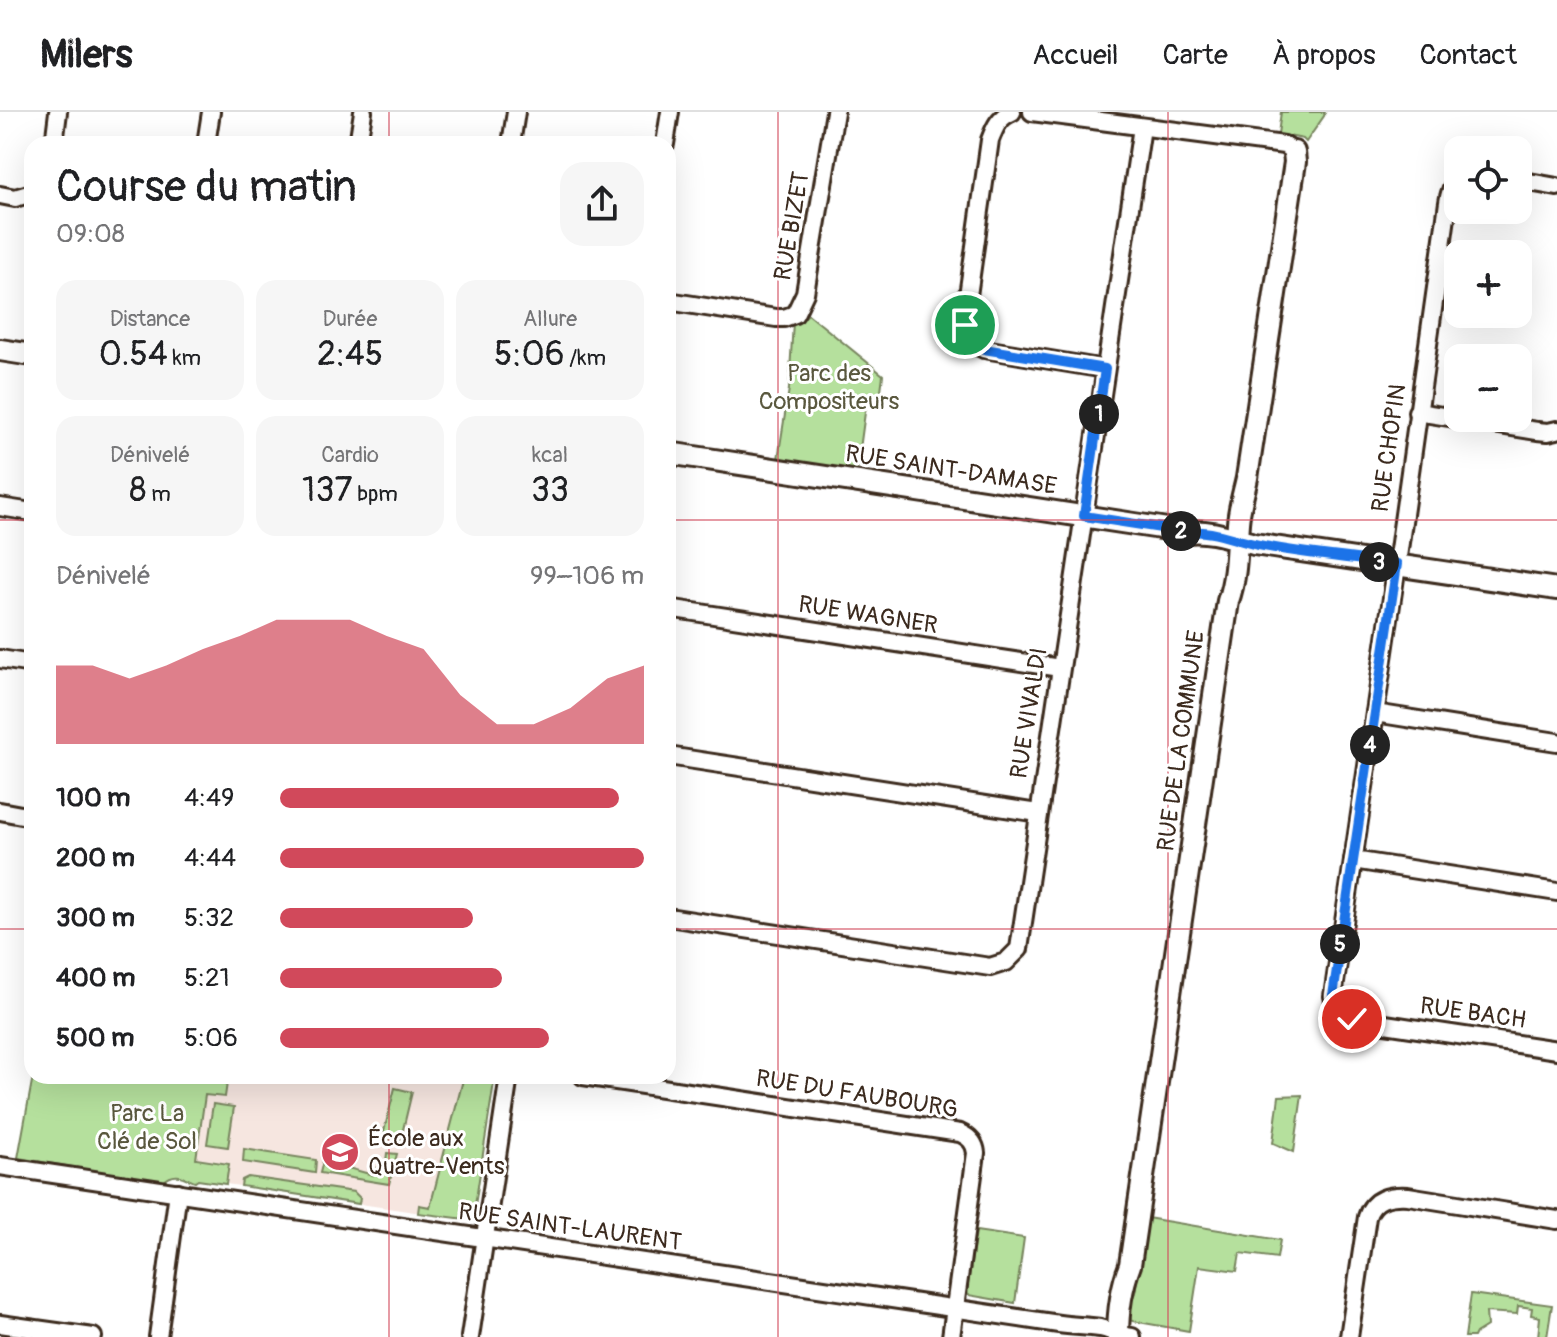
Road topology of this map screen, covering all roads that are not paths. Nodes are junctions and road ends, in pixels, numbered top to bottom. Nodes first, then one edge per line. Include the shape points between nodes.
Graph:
1 (58, 112) edge
2 (211, 112) edge
3 (363, 112) edge
4 (516, 112) edge
5 (670, 112) edge
6 (835, 112) edge
7 (1012, 112) edge
8 (1032, 112) edge
9 (1142, 127) junction
10 (55, 136) edge
11 (207, 136) edge
12 (359, 136) edge
13 (512, 136) edge
14 (666, 136) edge
15 (1294, 152) joint
16 (1532, 183) edge
17 (1557, 187) edge
18 (0, 195) edge
19 (24, 196) edge
20 (1445, 224) edge
21 (676, 302) edge
22 (0, 350) edge
23 (24, 354) edge
24 (1105, 369) junction
25 (1417, 412) junction
26 (1557, 430) edge
27 (676, 454) edge
28 (0, 507) edge
29 (24, 511) edge
30 (1084, 516) junction
31 (1238, 540) junction
32 (1397, 564) junction
33 (1557, 589) edge
34 (676, 609) edge
35 (0, 659) edge
36 (24, 663) edge
37 (1060, 668) junction
38 (1375, 713) junction
39 (1557, 742) edge
40 (676, 757) edge
41 (0, 811) edge
42 (1038, 813) junction
43 (24, 816) edge
44 (1353, 860) junction
45 (1557, 892) edge
46 (676, 918) edge
47 (1338, 1009) joint
48 (1557, 1050) edge
49 (508, 1084) edge
50 (636, 1084) edge
51 (0, 1166) edge
52 (178, 1192) junction
53 (1557, 1220) edge
54 (484, 1239) junction
55 (955, 1308) junction
56 (0, 1324) edge
57 (1122, 1336) edge
58 (93, 1337) edge
59 (158, 1337) edge
60 (470, 1337) edge
61 (951, 1337) edge
62 (1349, 1337) edge

1 - 10 street
2 - 11 street
3 - 12 street
4 - 13 street
5 - 14 street
6 - 21 street, RUE BIZET via 805,293 795,314 776,318
7 - 24 street via 998,122 990,140 966,334 984,349
8 - 9 street
9 - 15 street via 1284,145
9 - 24 street, RUE VIVALDI
15 - 31 street, RUE DE LA COMMUNE
16 - 17 street
18 - 19 street
20 - 25 street, RUE CHOPIN
22 - 23 street
24 - 30 street, RUE VIVALDI
25 - 26 street
25 - 32 street, RUE CHOPIN
27 - 30 street, RUE SAINT-DAMASE
28 - 29 street
30 - 31 street, RUE SAINT-DAMASE
30 - 37 street, RUE VIVALDI
31 - 32 street, RUE SAINT-DAMASE
31 - 57 street, RUE DE LA COMMUNE via 1124,1280
32 - 33 street, RUE SAINT-DAMASE
32 - 38 street, RUE CHOPIN
34 - 37 street, RUE WAGNER
35 - 36 street
37 - 42 street, RUE VIVALDI
38 - 39 street
38 - 44 street, RUE CHOPIN
40 - 42 street
41 - 43 street
42 - 46 street, RUE VIVALDI via 1019,949 1001,965
44 - 45 street
44 - 47 street, RUE CHOPIN via 1333,996
47 - 48 street, RUE BACH via 1360,1021
49 - 54 street
50 - 55 street, RUE DU FAUBOURG via 966,1136 976,1153
51 - 52 street, RUE SAINT-LAURENT
52 - 54 street, RUE SAINT-LAURENT
52 - 59 street
53 - 62 street via 1408,1196 1380,1199 1367,1217
54 - 55 street, RUE SAINT-LAURENT
54 - 60 street
55 - 57 street, RUE SAINT-LAURENT via 1101,1328
55 - 61 street, RUE DU FAUBOURG
56 - 58 street

